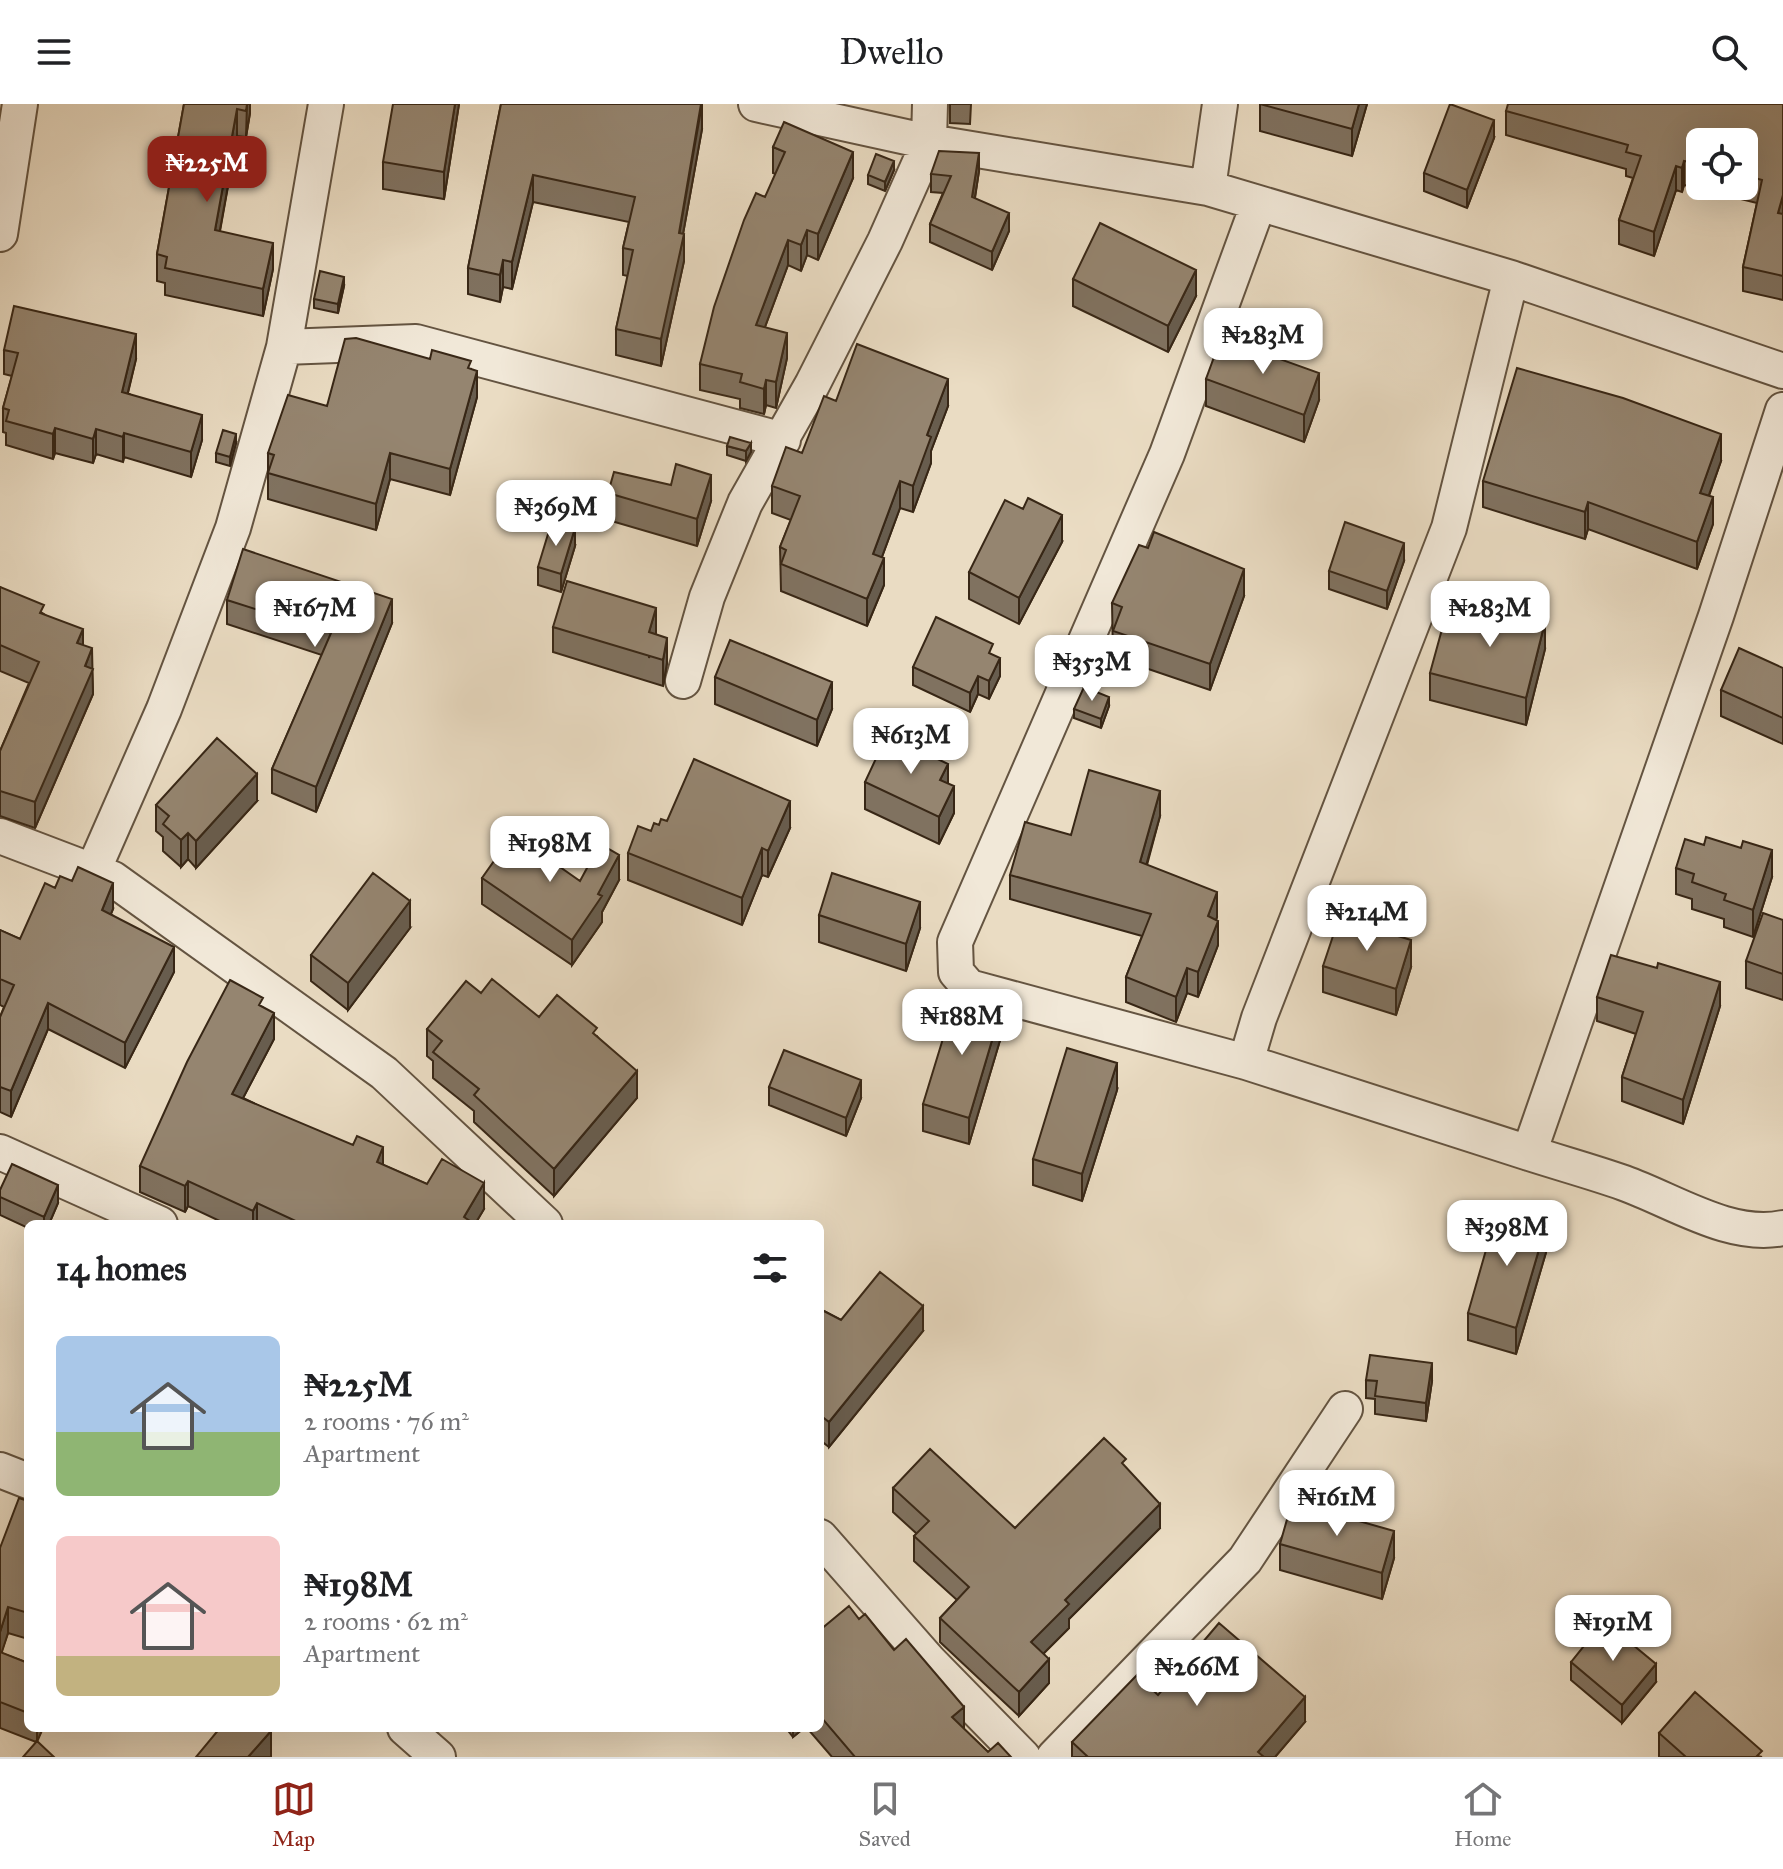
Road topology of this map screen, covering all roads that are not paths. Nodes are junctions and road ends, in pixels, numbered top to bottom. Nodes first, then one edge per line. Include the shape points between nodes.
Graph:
1 (20, 104) edge
2 (326, 104) edge
3 (756, 104) edge
4 (930, 104) edge
5 (1220, 104) edge
6 (929, 142) junction
7 (1208, 188) junction
8 (1258, 205) junction
9 (0, 234) edge
10 (1511, 278) junction
11 (284, 347) junction
12 (1783, 371) edge
13 (1783, 410) edge
14 (783, 440) junction
15 (683, 681) dead end
16 (0, 836) edge
17 (92, 873) junction
18 (1246, 1062) junction
19 (0, 1152) edge
20 (1529, 1153) junction
21 (151, 1220) edge
22 (541, 1220) edge
23 (1783, 1228) edge
24 (1345, 1409) dead end
25 (824, 1542) edge
26 (410, 1732) edge
27 (438, 1757) edge
28 (1023, 1757) edge
29 (1054, 1757) edge

1 - 9 street
2 - 11 street
3 - 6 street
4 - 6 street
5 - 7 street
6 - 7 street
6 - 14 street via 885,241
7 - 8 street
8 - 10 street
8 - 18 street via 1167,454 955,942 956,972 969,987
10 - 12 street
10 - 18 street via 1449,528
11 - 14 street via 416,342
11 - 17 street via 233,528 164,709
13 - 20 street
14 - 15 street via 728,543
16 - 17 street
17 - 22 street via 113,879 384,1073
18 - 20 street
19 - 21 street
20 - 23 street via 1624,1183 1717,1221 1760,1233
24 - 29 street via 1245,1560
25 - 28 street
26 - 27 street

